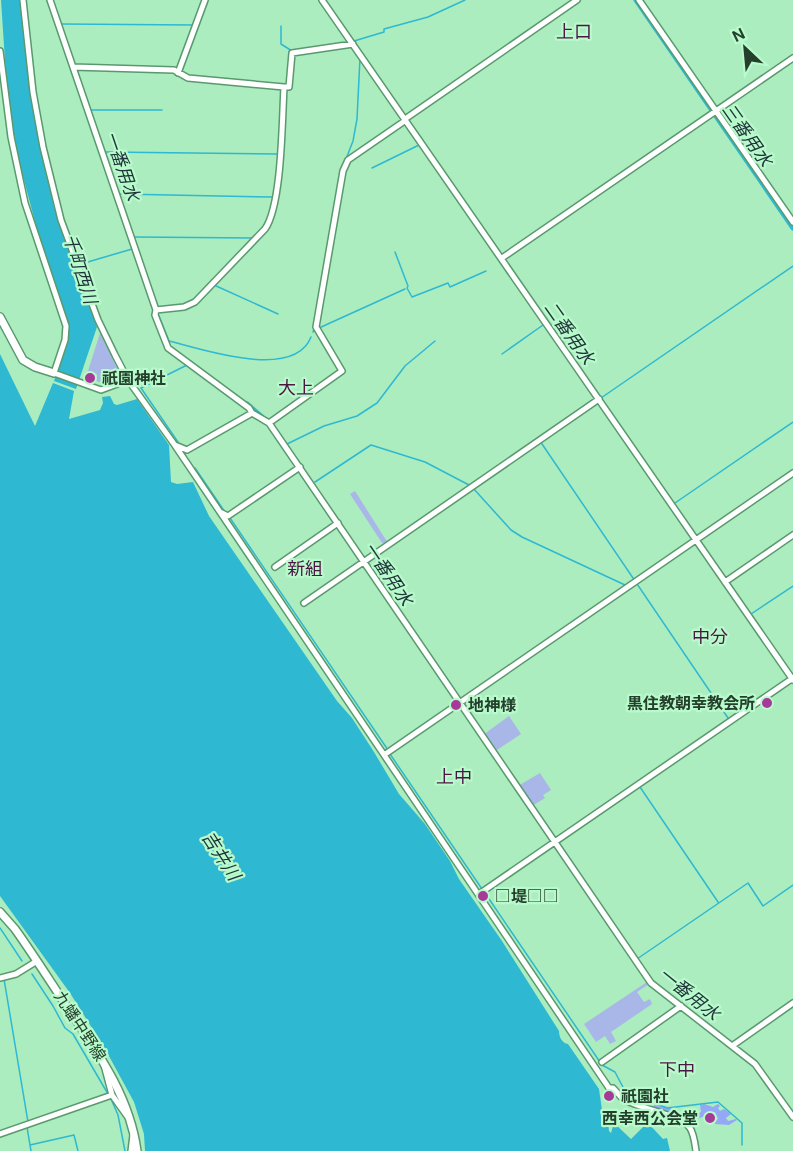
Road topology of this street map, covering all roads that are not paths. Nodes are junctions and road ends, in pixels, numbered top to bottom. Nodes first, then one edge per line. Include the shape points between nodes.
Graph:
1 (23, 0) edge
2 (50, 0) edge
3 (205, 0) edge
4 (322, 0) edge
5 (577, 0) edge
6 (639, 0) edge
7 (353, 44) junction
8 (0, 51) edge
9 (793, 58) edge
10 (73, 67) junction
11 (178, 73) junction
12 (284, 87) junction
13 (714, 113) junction
14 (8, 117) junction
15 (405, 120) junction
16 (0, 121) edge
17 (793, 222) edge
18 (502, 258) junction
19 (156, 312) junction
20 (0, 317) edge
21 (54, 373) junction
22 (128, 380) junction
23 (597, 400) junction
24 (252, 413) junction
25 (267, 422) junction
26 (174, 444) junction
27 (298, 468) junction
28 (793, 473) edge
29 (218, 512) junction
30 (337, 524) junction
31 (793, 535) edge
32 (695, 540) junction
33 (363, 562) junction
34 (275, 567) dead end
35 (725, 582) junction
36 (304, 603) dead end
37 (792, 679) edge
38 (459, 704) junction
39 (387, 753) junction
40 (554, 843) junction
41 (482, 892) junction
42 (0, 912) edge
43 (37, 961) junction
44 (0, 978) edge
45 (793, 1004) edge
46 (680, 1007) junction
47 (732, 1046) junction
48 (602, 1062) dead end
49 (104, 1063) junction
50 (112, 1095) junction
51 (793, 1117) edge
52 (130, 1120) junction
53 (134, 1132) junction
54 (0, 1134) edge
55 (131, 1151) edge
56 (137, 1151) edge
57 (696, 1151) edge

1 - 22 street via 31,78 56,205 98,320
2 - 10 street
3 - 11 street
4 - 7 street
5 - 15 street
6 - 13 street
7 - 12 street via 293,52 289,87
7 - 15 street
8 - 14 street
9 - 13 street
10 - 11 street
10 - 19 street
11 - 12 street via 188,78
12 - 19 street via 271,220 195,302
13 - 17 street
13 - 18 street
14 - 16 street
14 - 21 street via 25,203 66,326
15 - 18 street
15 - 25 street via 348,160 343,171 316,327 342,370
18 - 23 street
19 - 24 street via 168,348
20 - 21 main road via 23,360
21 - 22 street via 101,390
22 - 26 street
23 - 32 street
23 - 33 street
24 - 25 street
24 - 26 street via 186,450
25 - 27 street
26 - 29 street
27 - 29 street via 228,516
27 - 30 street
28 - 32 street
29 - 39 street
30 - 33 street
30 - 34 street
31 - 35 street
32 - 35 street
32 - 38 street
33 - 36 street
33 - 38 street
35 - 37 street
37 - 40 street
38 - 39 street
38 - 40 street
39 - 41 street
40 - 41 street
40 - 46 street via 651,983
41 - 57 street via 609,1088 621,1098 688,1125
42 - 43 main road, 九蟠中野線
43 - 44 street via 16,974
43 - 49 main road, 九蟠中野線
45 - 47 street
46 - 47 street
46 - 48 street
47 - 51 street via 757,1067
49 - 50 street
49 - 52 main road, 九蟠中野線
50 - 52 street
50 - 54 street
52 - 53 main road, 九蟠中野線
53 - 55 street
53 - 56 main road, 九蟠中野線

